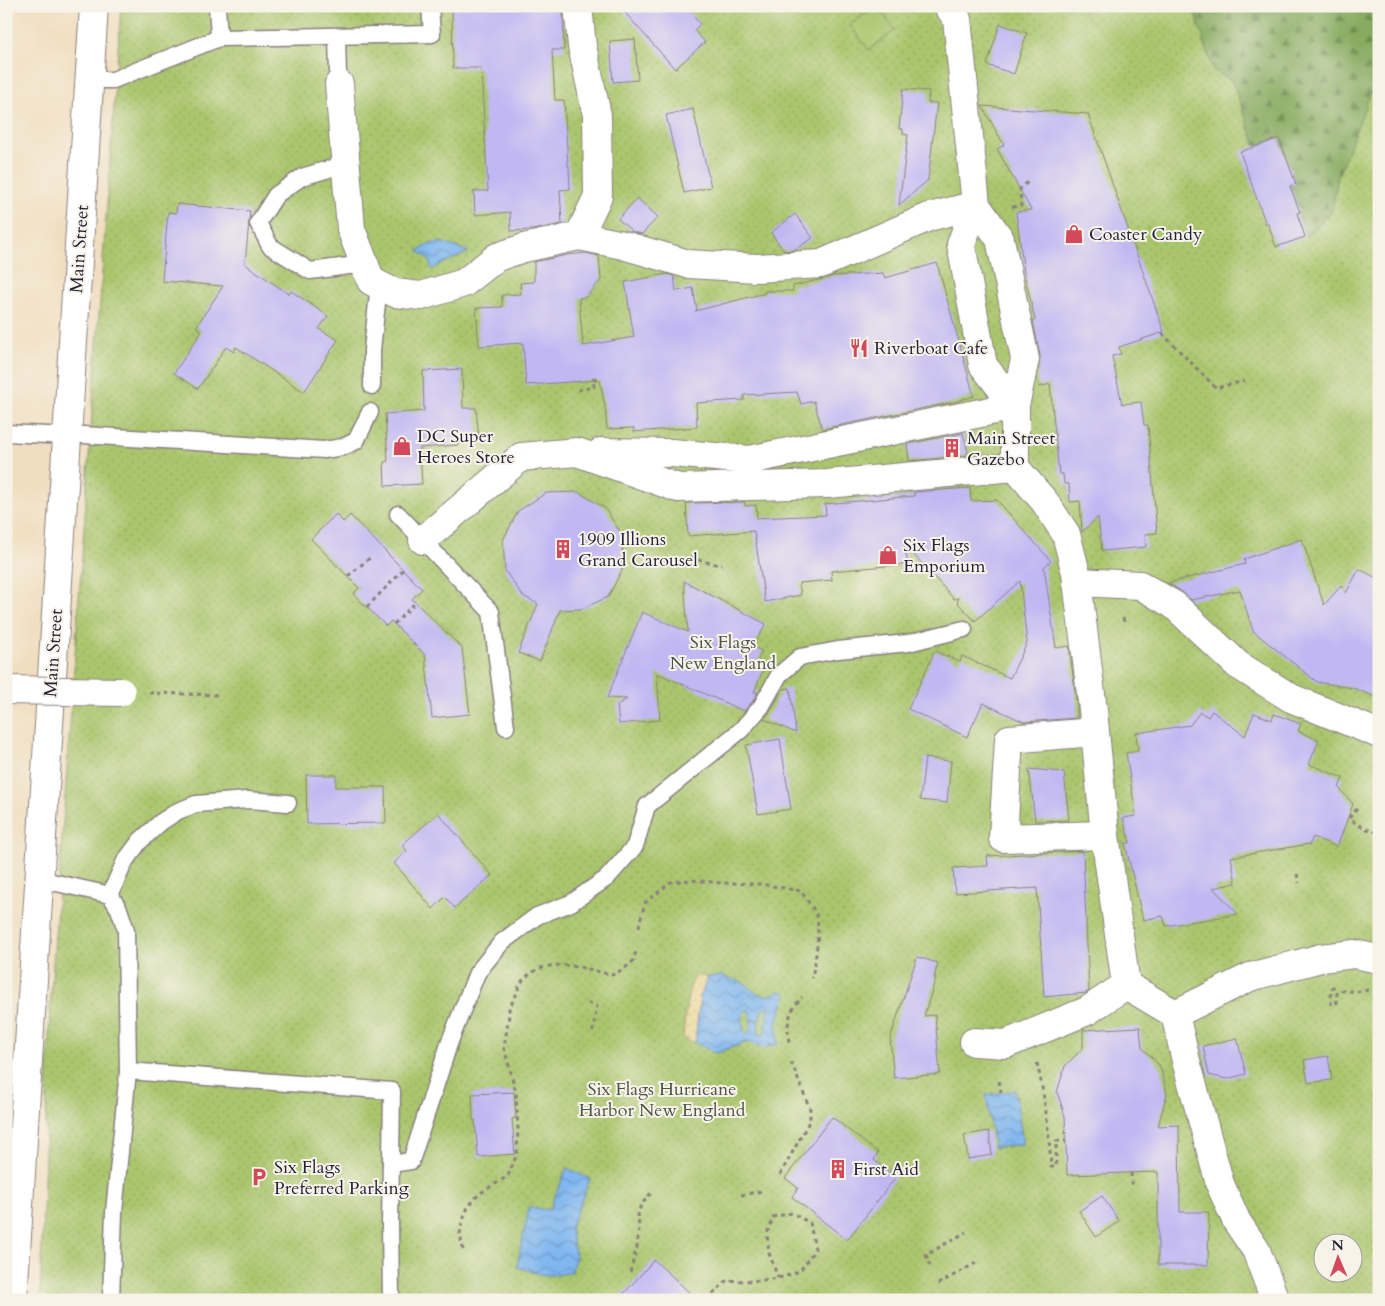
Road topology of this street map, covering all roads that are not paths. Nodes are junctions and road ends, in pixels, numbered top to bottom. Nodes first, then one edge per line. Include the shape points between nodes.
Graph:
1 (94, 6) edge
2 (217, 6) edge
3 (430, 6) edge
4 (578, 6) edge
5 (948, 6) edge
6 (336, 36) junction
7 (219, 38) junction
8 (338, 79) joint
9 (89, 80) junction
10 (346, 164) junction
11 (976, 205) junction
12 (579, 236) junction
13 (372, 274) junction
14 (372, 386) dead end
15 (1015, 406) junction
16 (370, 412) dead end
17 (6, 433) edge
18 (67, 435) junction
19 (577, 452) junction
20 (1015, 467) junction
21 (398, 514) dead end
22 (423, 540) junction
23 (1078, 582) junction
24 (964, 629) dead end
25 (6, 690) edge
26 (121, 692) road end
27 (506, 727) dead end
28 (1095, 732) junction
29 (1379, 734) edge
30 (288, 802) dead end
31 (1105, 836) junction
32 (40, 879) junction
33 (110, 894) junction
34 (1378, 971) edge
35 (1126, 985) junction
36 (1175, 1014) junction
37 (974, 1042) dead end
38 (128, 1070) junction
39 (391, 1164) junction
40 (13, 1300) edge
41 (111, 1300) edge
42 (391, 1300) edge
43 (1275, 1300) edge

1 - 9 street, Main Street
2 - 7 lane
3 - 6 lane via 432,34
4 - 12 street via 582,46 597,115 598,196
5 - 11 street via 957,19
6 - 7 lane
6 - 8 lane
7 - 9 lane via 112,80
8 - 10 street
9 - 18 street, Main Street
10 - 13 street via 351,229
10 - 13 lane via 302,176 276,195 258,223 270,246 310,272
11 - 12 street via 929,217 821,264 757,268 688,264
11 - 15 street via 1000,239 1025,359
11 - 15 street via 961,244 983,364
12 - 13 street via 497,257 464,283 421,296 395,293
13 - 14 lane
15 - 19 street via 749,460 672,453
15 - 20 street
16 - 18 lane via 356,441 324,450
17 - 18 lane
18 - 32 street, Main Street
19 - 20 street via 678,488 827,484
19 - 22 street via 521,457
20 - 23 street via 1045,502 1066,534
21 - 22 lane
22 - 27 lane via 491,612
23 - 28 street
23 - 29 street via 1140,585 1174,605 1238,665 1291,698
24 - 39 lane via 908,644 800,657 779,675 761,707 741,730 648,806 635,846 607,878 571,903 537,916 502,942 476,972 411,1161
25 - 26 street, bridge
28 - 31 street
28 - 31 street via 1009,739 1003,838
30 - 33 lane via 247,800 196,804 178,811 140,841 125,861
31 - 35 street
32 - 33 lane
32 - 40 street, Main Street
33 - 38 lane via 126,930
34 - 36 street via 1354,954 1321,958 1250,977
35 - 36 street
35 - 37 street via 1087,1011 1006,1044
36 - 43 street via 1220,1184 1237,1222 1256,1250
38 - 39 lane via 392,1090
38 - 41 lane via 114,1212
39 - 42 lane

